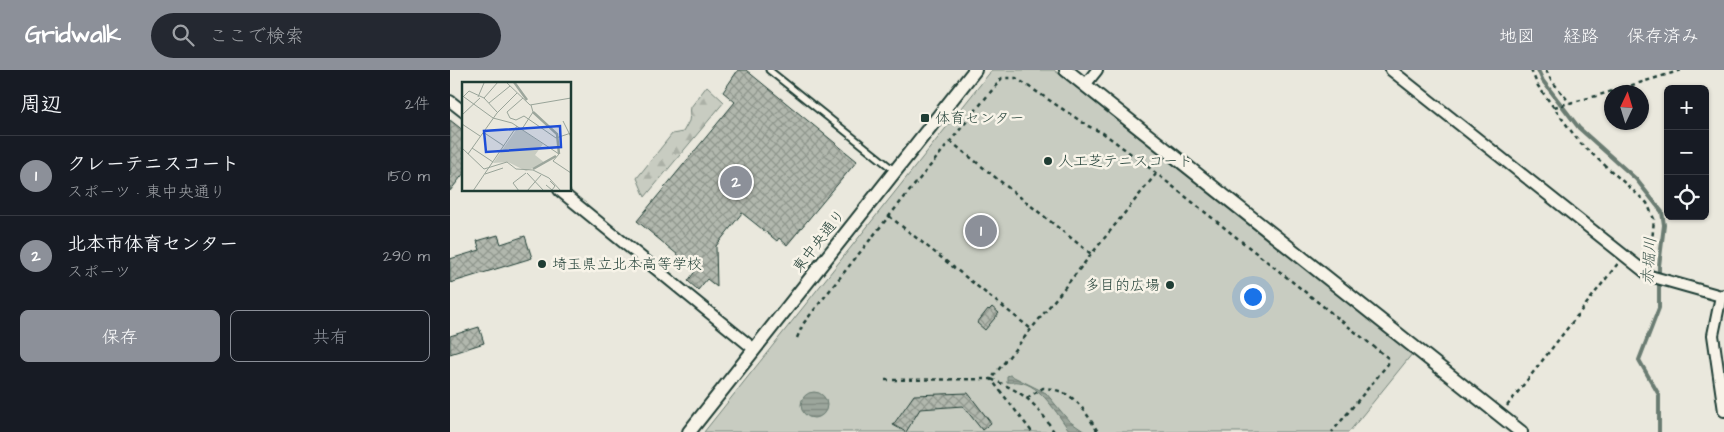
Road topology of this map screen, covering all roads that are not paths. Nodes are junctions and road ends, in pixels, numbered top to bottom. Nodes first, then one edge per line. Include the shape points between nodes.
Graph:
1 (769, 70) edge
2 (975, 70) edge
3 (1066, 70) edge
4 (1097, 70) edge
5 (1391, 70) edge
6 (1085, 85) junction
7 (450, 101) edge
8 (462, 110) edge
9 (895, 171) junction
10 (560, 191) edge
11 (1722, 296) edge
12 (754, 350) junction
13 (1724, 411) edge
14 (689, 432) edge
15 (1521, 432) edge

1 - 9 lane
2 - 9 street, 東中央通り
3 - 6 street
4 - 6 street
5 - 11 street via 1650,276
6 - 15 street
7 - 8 street
9 - 12 street, 東中央通り
10 - 12 street
11 - 13 street via 1713,335
12 - 14 street, 東中央通り

